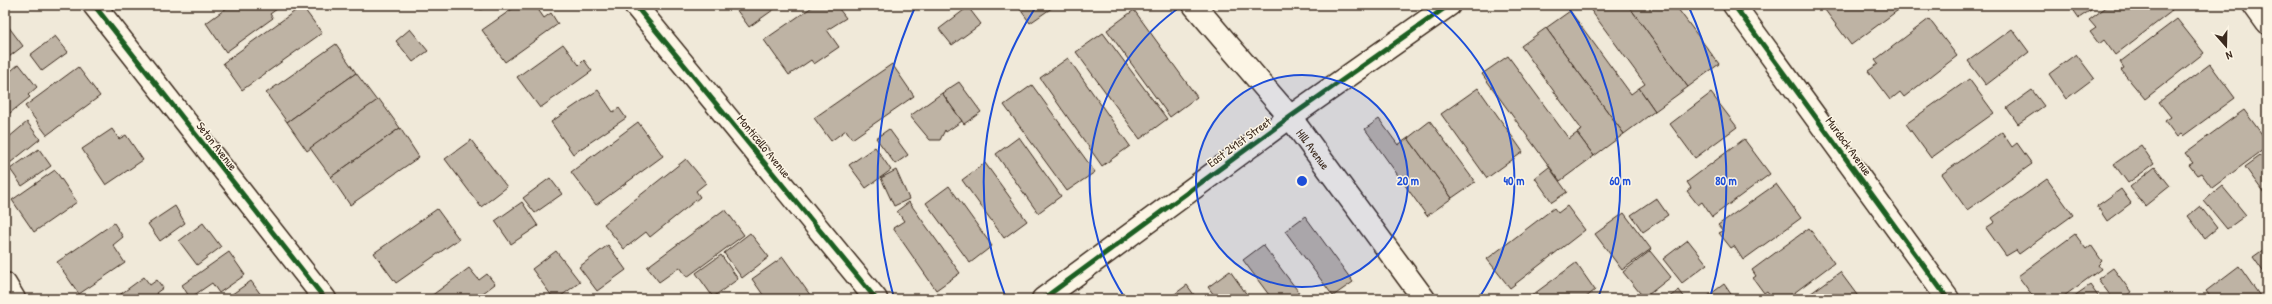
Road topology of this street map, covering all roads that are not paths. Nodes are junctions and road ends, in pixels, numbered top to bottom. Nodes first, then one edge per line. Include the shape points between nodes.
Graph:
1 (94, 5) edge
2 (635, 5) edge
3 (1194, 5) edge
4 (1449, 5) edge
5 (1734, 5) edge
6 (2254, 5) edge
7 (2267, 23) edge
8 (1290, 117) junction
9 (5, 284) edge
10 (14, 299) edge
11 (326, 299) edge
12 (876, 299) edge
13 (1043, 299) edge
14 (1424, 299) edge
15 (1948, 299) edge

1 - 11 street, Seton Avenue
2 - 12 street, Monticello Avenue
3 - 8 street, Hill Avenue
4 - 8 street, East 241st Street
5 - 15 street, Murdock Avenue
6 - 7 street
8 - 13 street, East 241st Street
8 - 14 street, Hill Avenue
9 - 10 street

